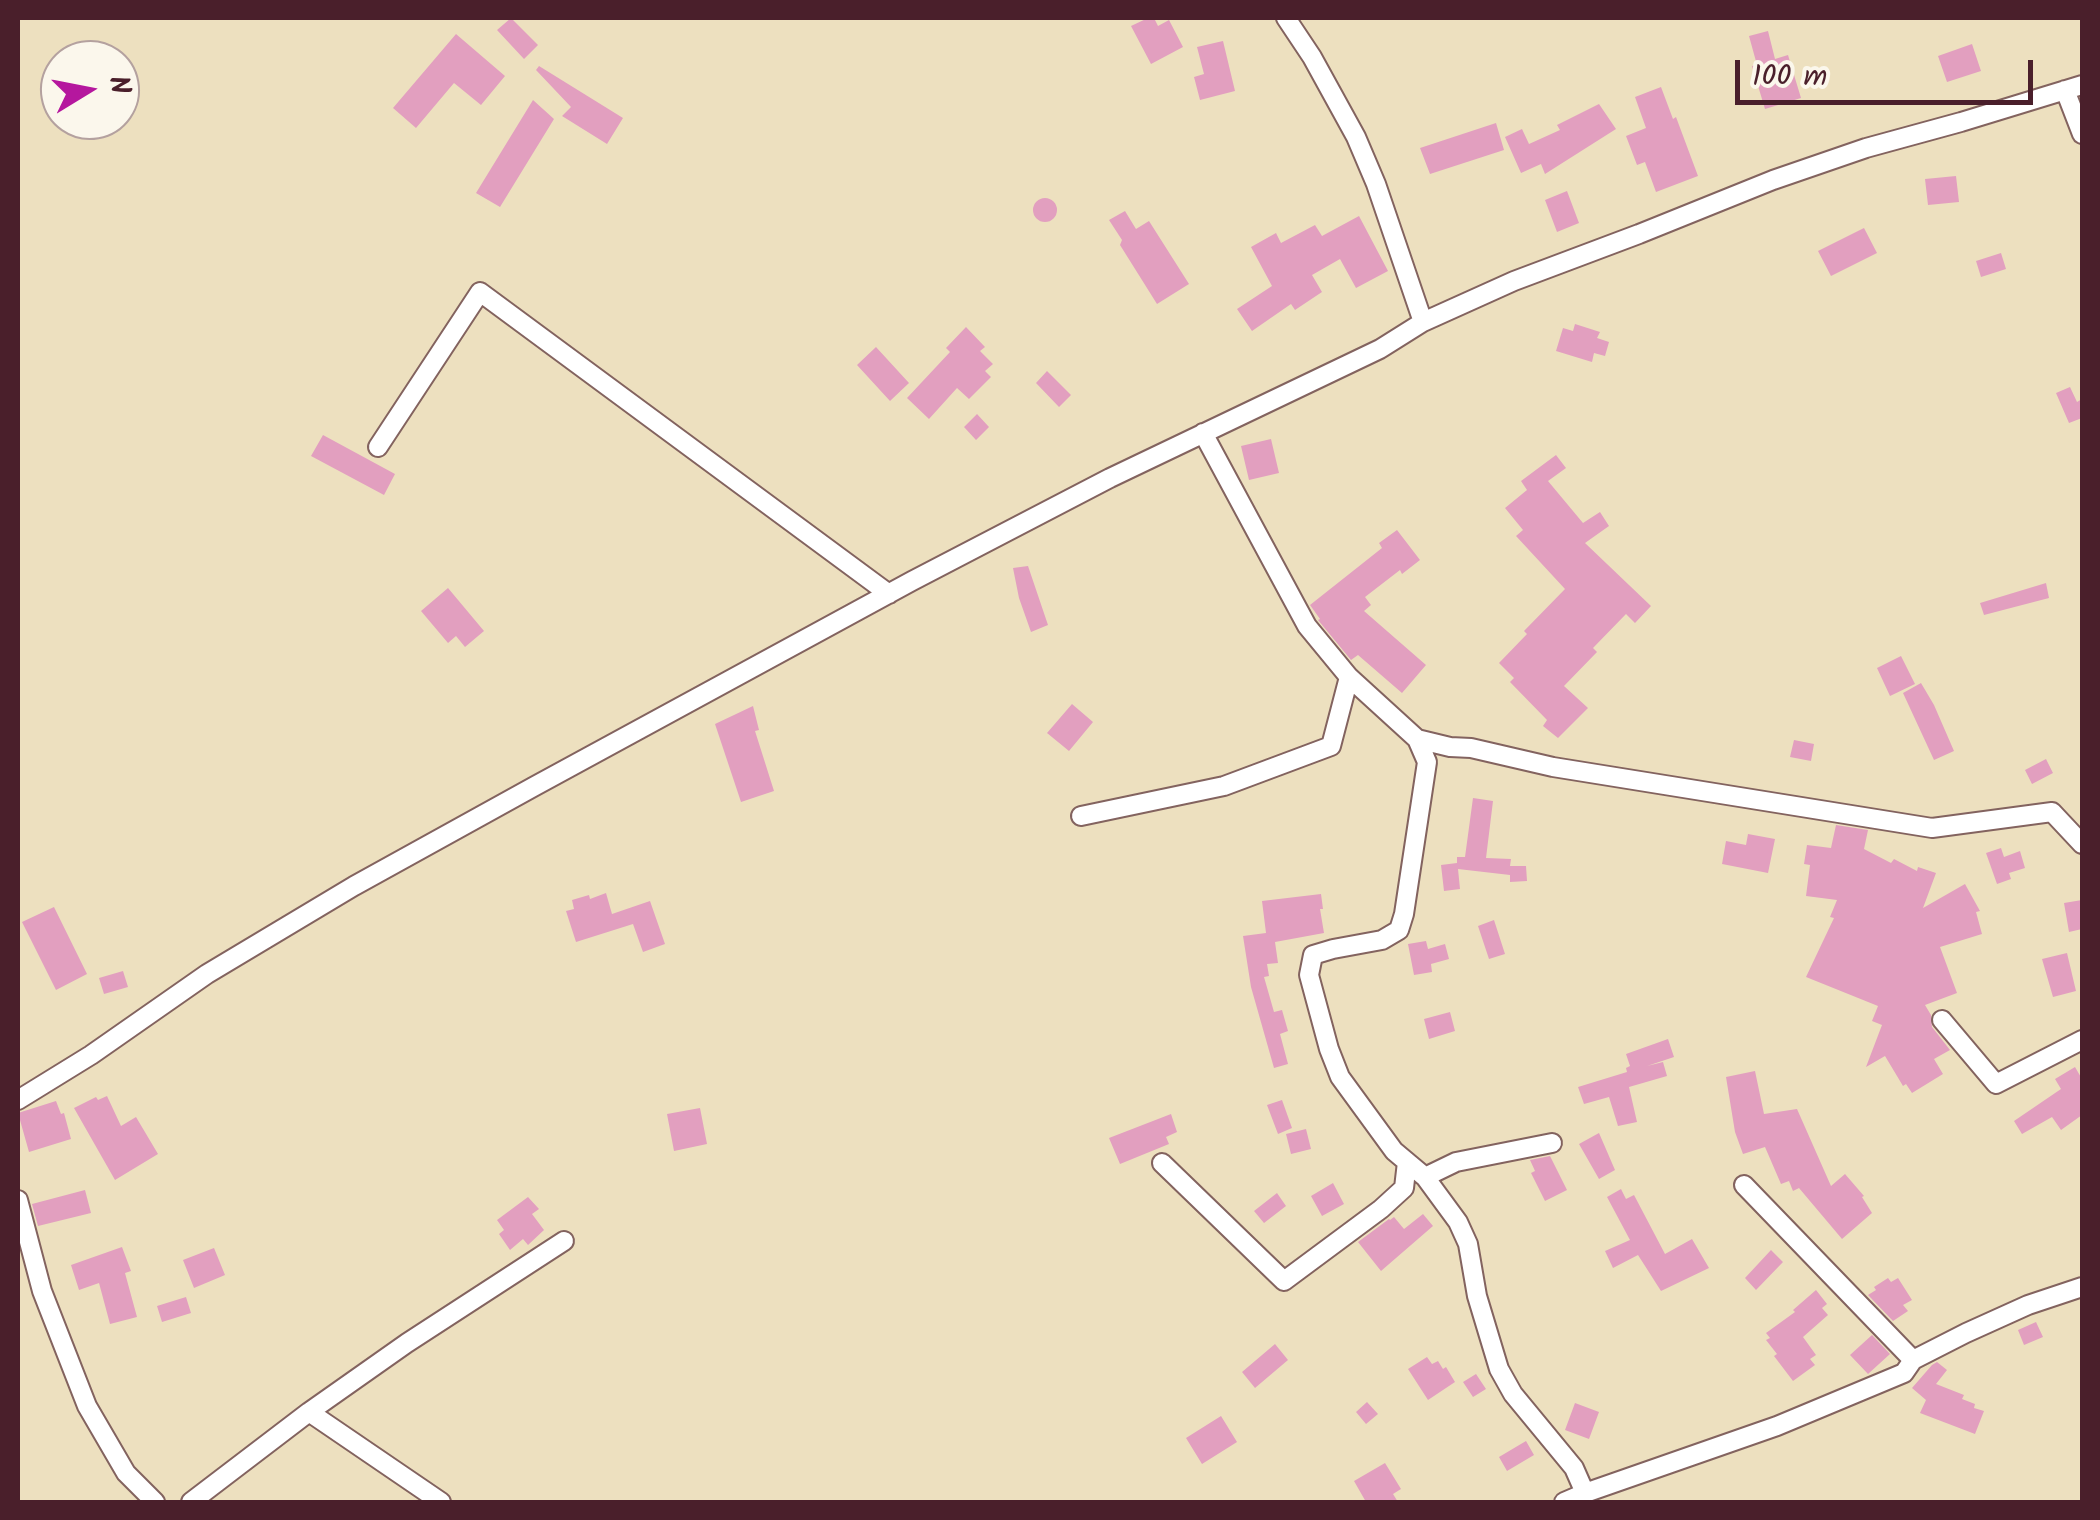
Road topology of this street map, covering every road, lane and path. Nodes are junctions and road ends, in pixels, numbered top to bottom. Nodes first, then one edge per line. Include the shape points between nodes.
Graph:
1 (1286, 18) edge
2 (2074, 87) edge
3 (2082, 134) edge
4 (1423, 322) junction
5 (1203, 432) junction
6 (378, 447) dead end
7 (889, 594) junction
8 (1349, 677) junction
9 (1417, 738) junction
10 (1081, 816) dead end
11 (2082, 844) edge
12 (1942, 1020) dead end
13 (2082, 1040) edge
14 (18, 1100) edge
15 (1552, 1143) dead end
16 (1407, 1162) junction
17 (1162, 1163) dead end
18 (1425, 1177) junction
19 (1744, 1186) dead end
20 (18, 1200) edge
21 (564, 1240) dead end
22 (2082, 1287) edge
23 (1913, 1360) junction
24 (309, 1412) junction
25 (1585, 1493) junction
26 (155, 1502) edge
27 (191, 1502) edge
28 (441, 1502) edge
29 (1564, 1502) edge

1 - 4 street via 1356,137
2 - 3 street
2 - 4 street via 1773,180
4 - 5 street
5 - 7 street
5 - 8 street via 1307,626
6 - 7 street via 480,292
7 - 14 street via 354,886
8 - 9 street
8 - 10 street via 1331,746 1224,786
9 - 11 street via 1552,767 1932,828 2052,812
9 - 16 street via 1428,762 1398,930 1382,940 1313,955 1309,975 1340,1077
12 - 13 street via 1996,1084
15 - 18 street via 1456,1162
16 - 17 street via 1404,1188 1284,1281
16 - 18 street
18 - 25 street via 1468,1244 1498,1368 1574,1468
19 - 23 street
20 - 26 street via 42,1291 87,1406 126,1474
21 - 24 street
22 - 23 street
23 - 25 street via 1904,1374 1777,1426
24 - 27 street
24 - 28 street
25 - 29 street

